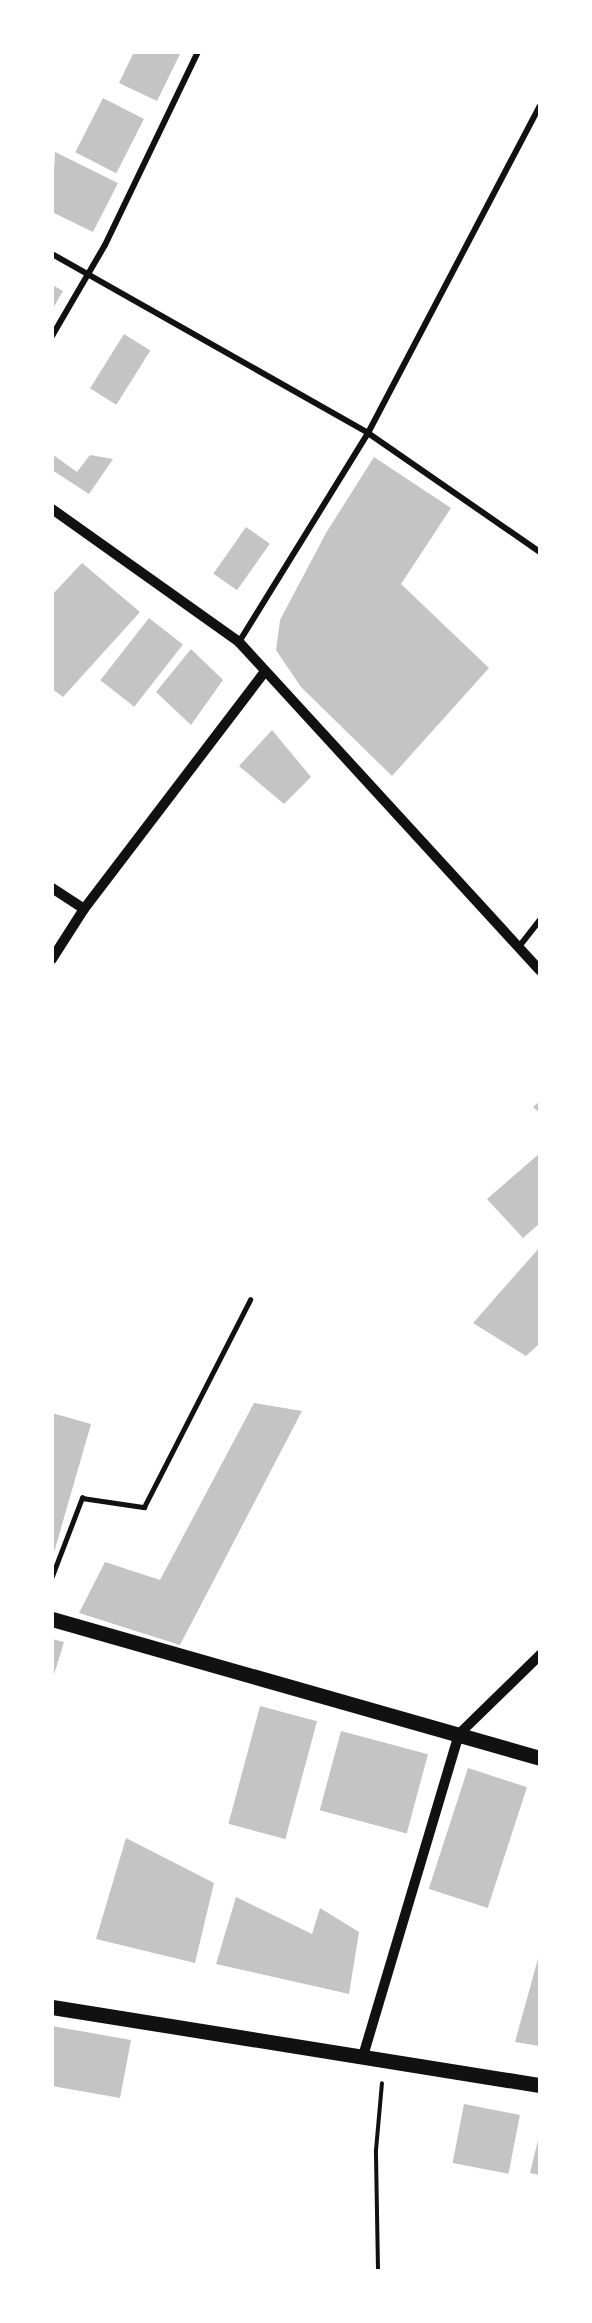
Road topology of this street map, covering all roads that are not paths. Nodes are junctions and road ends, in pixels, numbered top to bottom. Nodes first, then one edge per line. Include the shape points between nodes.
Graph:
1 (198, 52) edge
2 (540, 106) edge
3 (52, 254) edge
4 (87, 275) junction
5 (52, 336) edge
6 (368, 433) junction
7 (52, 509) edge
8 (540, 552) edge
9 (239, 642) junction
10 (264, 672) junction
11 (52, 888) edge
12 (84, 909) junction
13 (540, 920) edge
14 (518, 948) junction
15 (52, 959) edge
16 (540, 970) edge
17 (250, 1300) dead end
18 (52, 1576) edge
19 (52, 1619) edge
20 (540, 1655) edge
21 (459, 1734) junction
22 (540, 1758) edge
23 (52, 2007) edge
24 (363, 2056) junction
25 (540, 2085) edge

1 - 4 street
2 - 6 street
3 - 4 street
4 - 5 street
4 - 6 street
6 - 8 street
6 - 9 street
7 - 9 street
9 - 10 street
10 - 12 street
10 - 14 street
11 - 12 street
12 - 15 street
13 - 14 street
14 - 16 street
17 - 18 lane via 144,1507 82,1498
19 - 21 main road
20 - 21 street
21 - 22 main road
21 - 24 street
23 - 24 main road
24 - 25 main road

